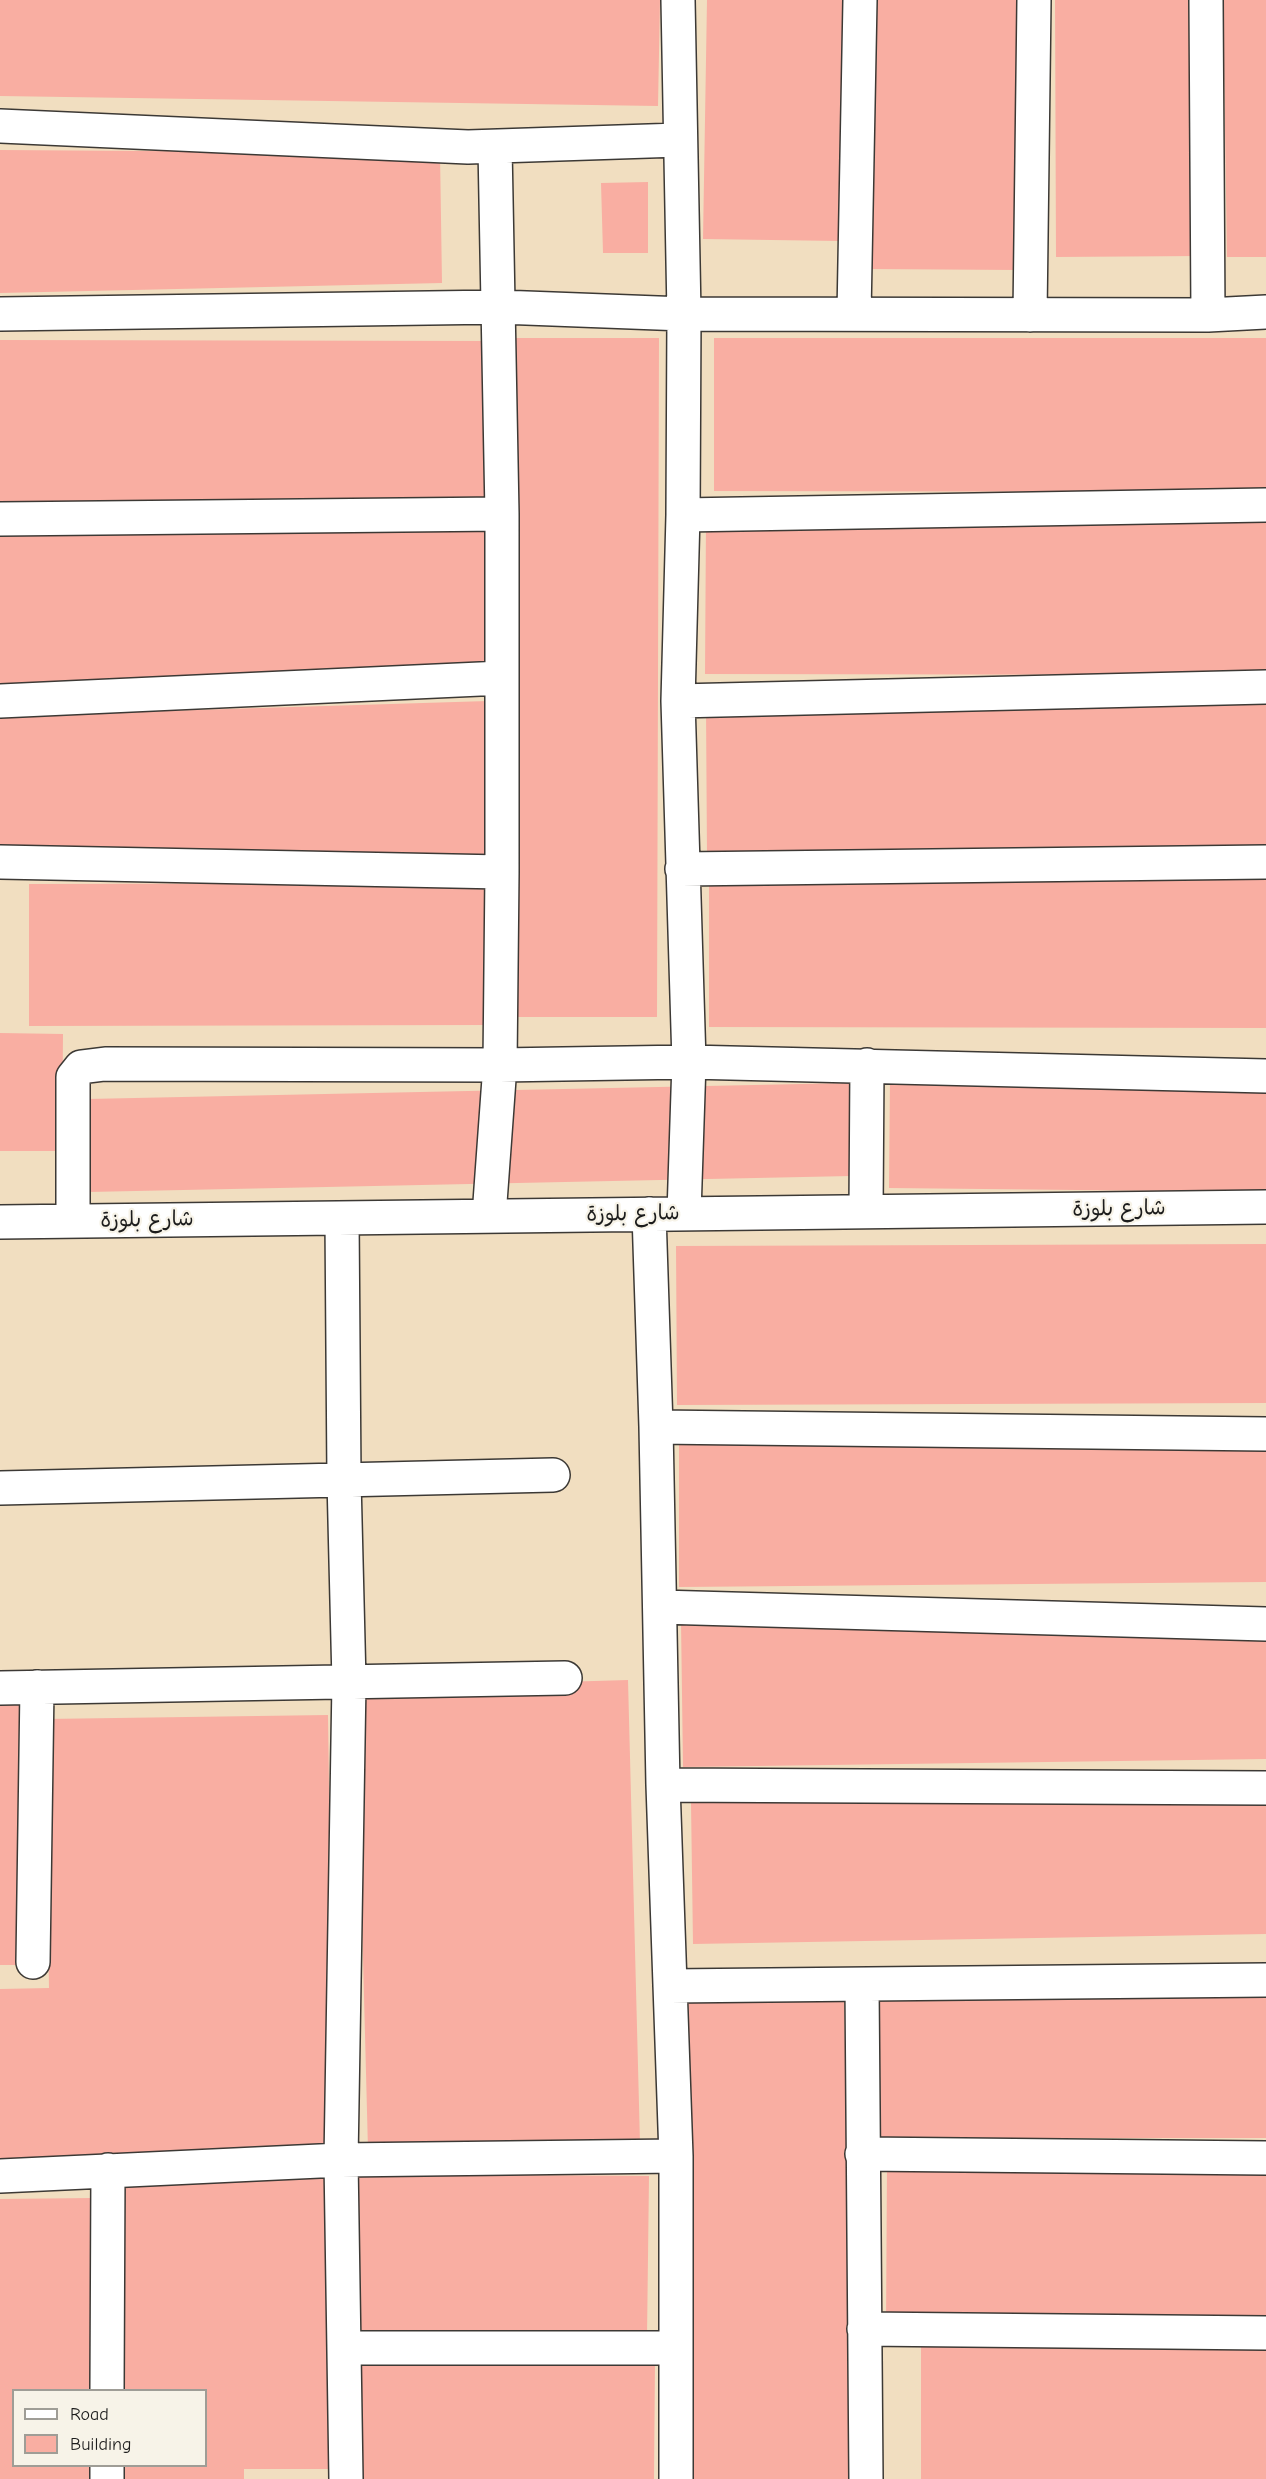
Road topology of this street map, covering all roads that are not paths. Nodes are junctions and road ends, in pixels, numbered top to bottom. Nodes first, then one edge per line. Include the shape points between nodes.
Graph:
1 (678, 0) edge
2 (860, 0) edge
3 (1034, 0) edge
4 (1206, 0) edge
5 (0, 126) edge
6 (679, 140) junction
7 (495, 147) junction
8 (500, 307) junction
9 (1266, 312) edge
10 (0, 314) edge
11 (684, 314) junction
12 (854, 314) junction
13 (1030, 315) junction
14 (1208, 315) junction
15 (1266, 505) edge
16 (502, 514) junction
17 (683, 515) junction
18 (0, 519) edge
19 (502, 678) junction
20 (1266, 687) edge
21 (0, 701) edge
22 (678, 701) junction
23 (0, 862) edge
24 (1266, 862) edge
25 (682, 869) junction
26 (502, 872) junction
27 (689, 1062) junction
28 (500, 1065) junction
29 (867, 1065) junction
30 (1266, 1076) edge
31 (1266, 1207) edge
32 (866, 1211) junction
33 (684, 1213) junction
34 (649, 1214) junction
35 (489, 1216) junction
36 (342, 1218) junction
37 (73, 1221) junction
38 (0, 1222) edge
39 (656, 1427) junction
40 (1266, 1434) edge
41 (553, 1475) dead end
42 (344, 1480) junction
43 (0, 1488) edge
44 (660, 1607) junction
45 (1266, 1624) edge
46 (565, 1678) dead end
47 (349, 1682) junction
48 (36, 1687) junction
49 (0, 1688) edge
50 (663, 1785) junction
51 (1266, 1788) edge
52 (33, 1962) dead end
53 (1266, 1980) edge
54 (862, 1985) junction
55 (670, 1986) junction
56 (862, 2154) junction
57 (676, 2156) junction
58 (1266, 2158) edge
59 (341, 2160) junction
60 (108, 2170) junction
61 (0, 2176) edge
62 (864, 2330) junction
63 (1266, 2333) edge
64 (344, 2348) junction
65 (676, 2348) junction
66 (107, 2389) edge
67 (346, 2479) edge
68 (676, 2479) edge
69 (866, 2479) edge

1 - 6 street
2 - 12 street
3 - 13 street
4 - 14 street
5 - 7 street
6 - 7 street
6 - 11 street
7 - 8 street
8 - 10 street
8 - 11 street
8 - 16 street
9 - 14 street
11 - 12 street
11 - 17 street
12 - 13 street
13 - 14 street
15 - 17 street
16 - 18 street
16 - 19 street
17 - 22 street
19 - 21 street
19 - 26 street
20 - 22 street
22 - 25 street
23 - 26 street
24 - 25 street
25 - 27 street
26 - 28 street
27 - 28 street
27 - 29 street
27 - 33 street
28 - 35 street
28 - 37 street via 81,1066 73,1077
29 - 30 street
29 - 32 street
31 - 32 street, شارع بلوزة
32 - 33 street, شارع بلوزة
33 - 34 street, شارع بلوزة
34 - 35 street, شارع بلوزة
34 - 39 street
35 - 36 street, شارع بلوزة
36 - 37 street, شارع بلوزة
36 - 42 street
37 - 38 street, شارع بلوزة
39 - 40 street
39 - 44 street
41 - 42 street
42 - 43 street
42 - 47 street
44 - 45 street
44 - 50 street
46 - 47 street
47 - 48 street
47 - 59 street
48 - 49 street
48 - 52 street
50 - 51 street
50 - 55 street
53 - 54 street
54 - 55 street
54 - 56 street
55 - 57 street
56 - 58 street
56 - 62 street
57 - 59 street
57 - 65 street
59 - 60 street
59 - 64 street
60 - 61 street
60 - 66 street
62 - 63 street
62 - 69 street
64 - 65 street
64 - 67 street
65 - 68 street

